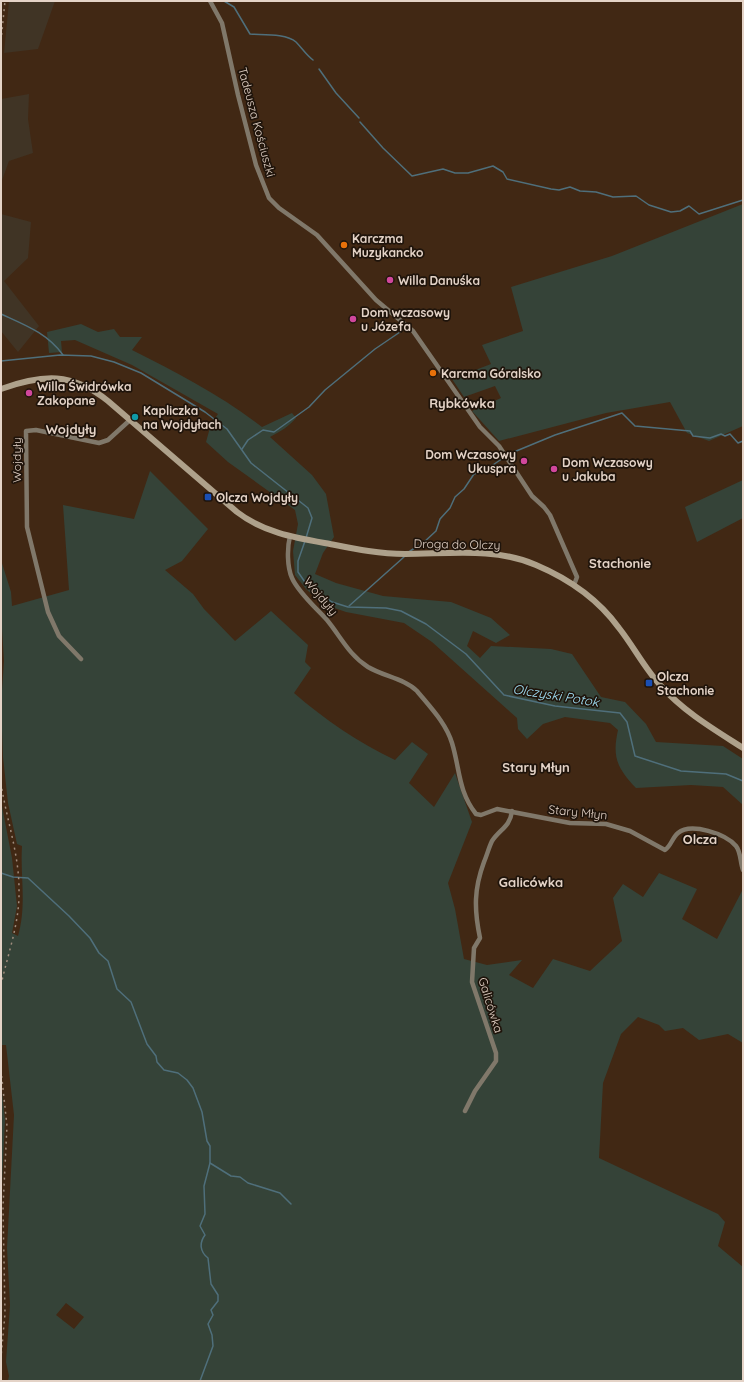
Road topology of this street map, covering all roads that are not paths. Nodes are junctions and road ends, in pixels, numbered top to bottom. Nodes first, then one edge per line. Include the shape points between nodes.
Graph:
1 (210, 1) edge
2 (1, 389) edge
3 (130, 420) junction
4 (290, 536) junction
5 (574, 584) junction
6 (81, 659) dead end
7 (442, 721) joint
8 (743, 748) edge
9 (512, 811) junction
10 (743, 870) edge
11 (465, 1111) dead end

1 - 5 street, Tadeusza Kościuszki via 222,23 252,152 269,198 317,235 376,300 412,331 480,427 499,446 532,496 544,507 558,530 577,577
2 - 3 street via 33,378 66,379 95,391
3 - 4 street via 240,515 264,528
3 - 6 street, Wojdyły via 108,440 99,443 36,430 26,431 27,527 48,612 59,636
4 - 5 street, Droga do Olczy via 390,554 504,555 536,565
4 - 7 street, Wojdyły via 288,548 292,578 348,650 367,667 415,690
5 - 8 street, Droga do Olczy via 609,616 669,694
7 - 9 street, Stary Młyn via 452,743 462,790 476,814 481,815 497,809
9 - 10 street, Stary Młyn via 570,823 619,827 663,850 667,850 682,831 696,829 715,832 728,838 735,845
9 - 11 street, Galicówka via 510,822 491,843 477,882 476,916 480,938 474,948 472,982 496,1053 496,1061 475,1091

